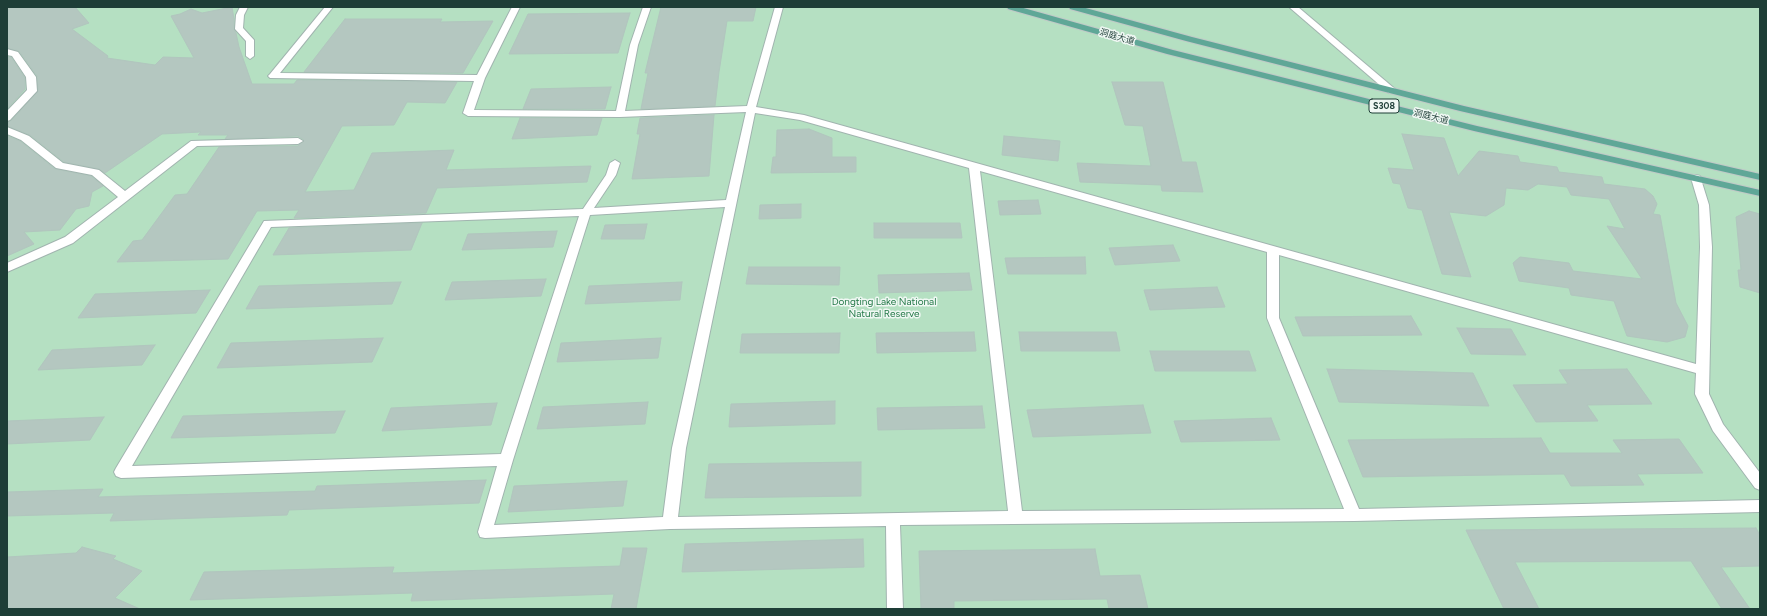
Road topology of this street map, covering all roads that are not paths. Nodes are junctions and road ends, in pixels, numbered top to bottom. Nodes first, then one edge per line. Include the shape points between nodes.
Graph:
1 (244, 7) edge
2 (329, 7) edge
3 (516, 7) edge
4 (647, 7) edge
5 (779, 7) edge
6 (1011, 7) edge
7 (1073, 7) edge
8 (1293, 7) edge
9 (7, 52) edge
10 (250, 56) dead end
11 (480, 78) junction
12 (1392, 91) junction
13 (751, 109) junction
14 (620, 114) junction
15 (7, 118) edge
16 (7, 130) edge
17 (298, 140) dead end
18 (615, 163) dead end
19 (974, 166) junction
20 (1760, 177) edge
21 (1696, 178) junction
22 (1760, 193) edge
23 (125, 197) junction
24 (732, 203) junction
25 (586, 212) junction
26 (1273, 249) junction
27 (7, 268) edge
28 (1702, 370) junction
29 (506, 460) junction
30 (1760, 484) edge
31 (1760, 506) edge
32 (1354, 515) junction
33 (1016, 517) junction
34 (893, 520) junction
35 (670, 523) junction
36 (895, 609) edge

1 - 10 street via 240,15 239,29 250,40
2 - 11 street via 273,76
3 - 11 street
4 - 14 street via 634,45
5 - 13 street
6 - 21 main road, 洞庭大道 / S308 via 1170,52 1469,127
7 - 12 main road, 洞庭大道 / S308
8 - 12 street
9 - 15 street via 15,54 31,77 32,91
11 - 14 street via 468,113
12 - 20 main road, 洞庭大道 / S308
13 - 14 street
13 - 19 street via 801,117
13 - 24 street
16 - 23 street via 28,140 60,166 95,172
17 - 23 street via 194,143
18 - 25 street
19 - 26 street
19 - 33 street
21 - 22 main road, 洞庭大道 / S308
21 - 28 street via 1704,205 1706,247
23 - 27 street via 69,240
24 - 25 street
24 - 35 street via 679,448
25 - 29 street
25 - 29 street via 268,224 121,472
26 - 28 street
26 - 32 street via 1273,318
28 - 30 street via 1702,394 1718,427
29 - 35 street via 485,532
31 - 32 street
32 - 33 street
33 - 34 street
34 - 35 street
34 - 36 street

